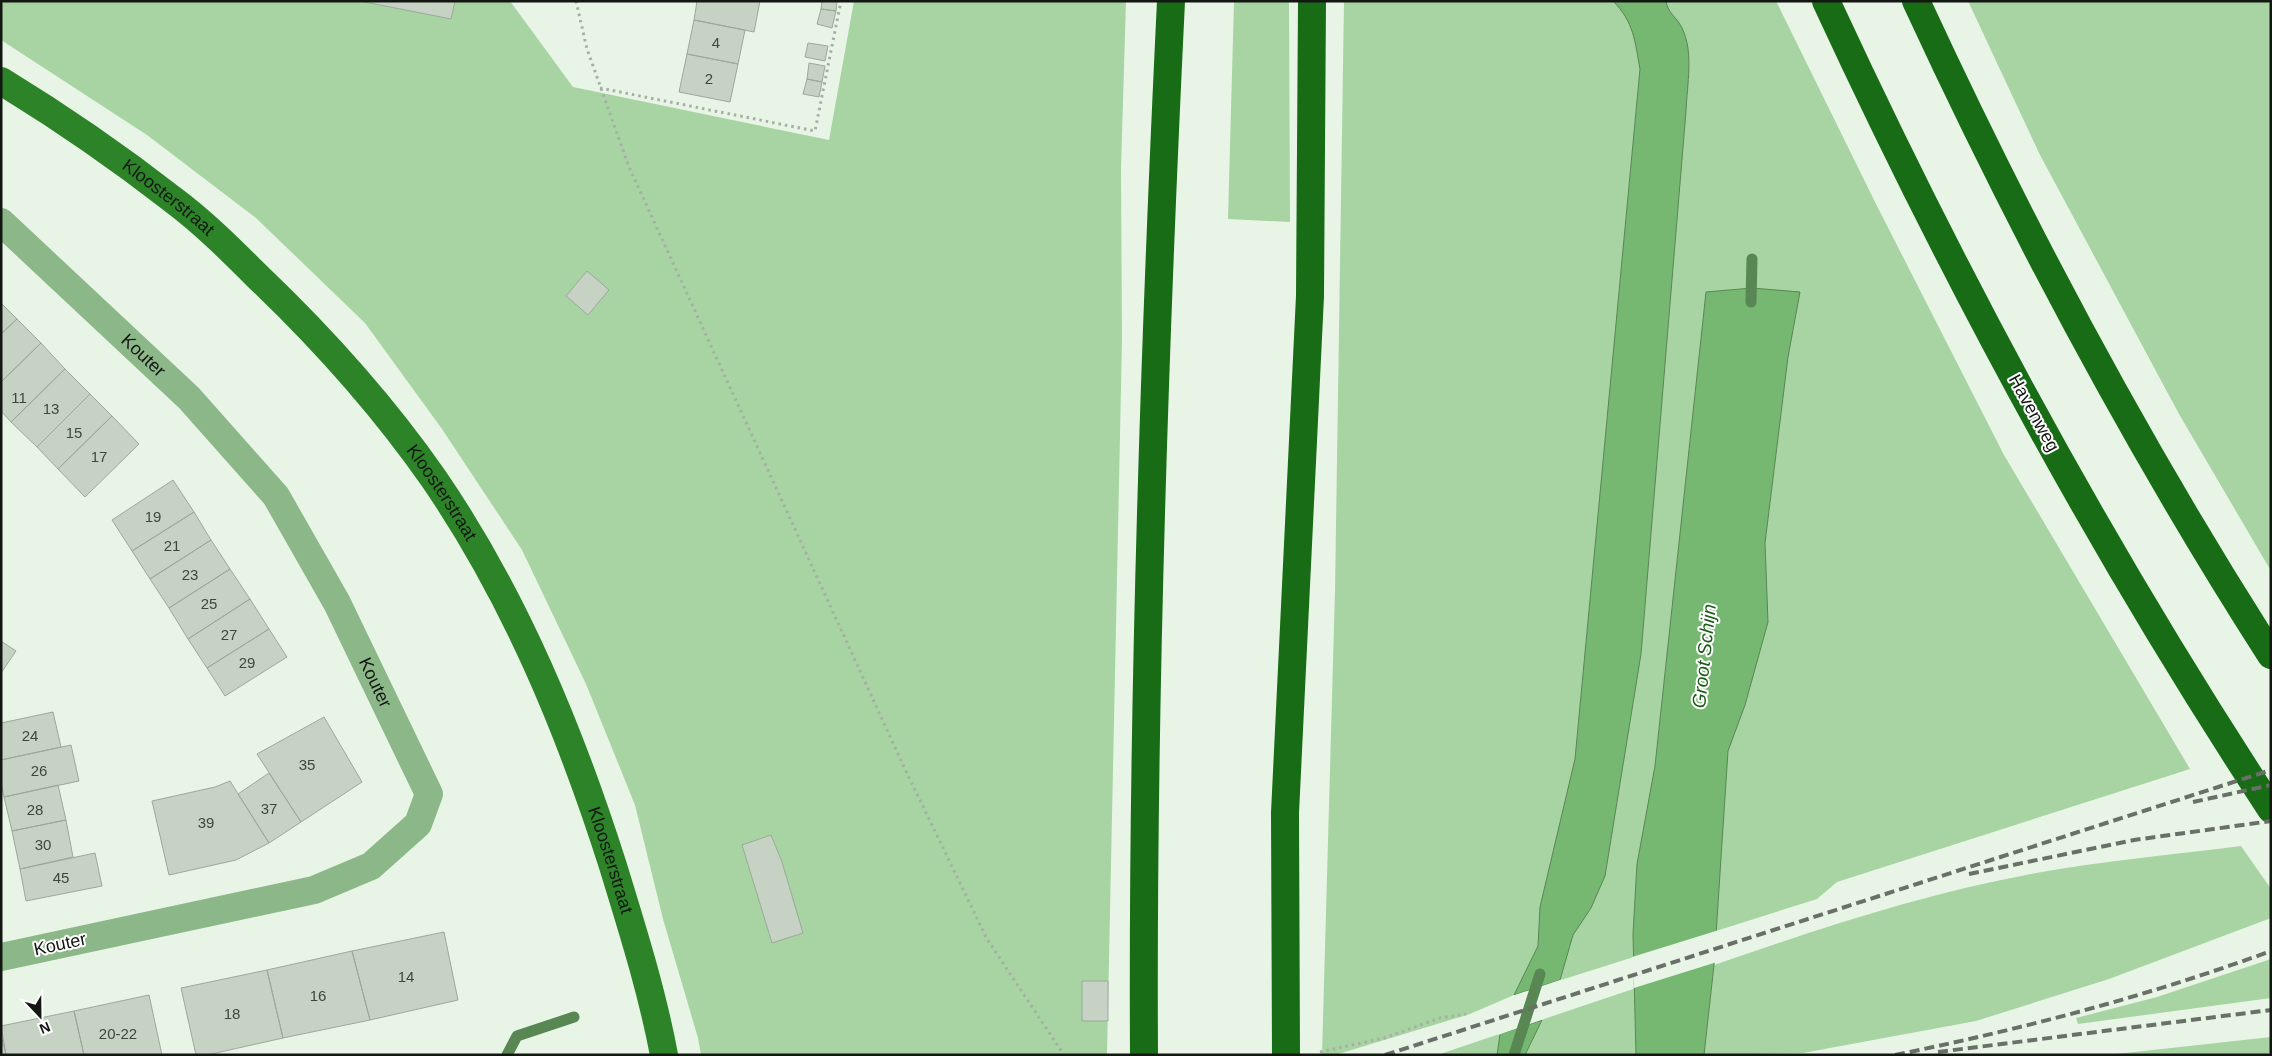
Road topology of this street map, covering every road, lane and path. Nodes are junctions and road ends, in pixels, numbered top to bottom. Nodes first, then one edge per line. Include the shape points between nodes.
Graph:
1 (576, 1) edge
2 (841, 1) edge
3 (1171, 1) edge
4 (1312, 1) edge
5 (1826, 1) edge
6 (1916, 1) edge
7 (1, 81) edge
8 (600, 87) junction
9 (1, 222) edge
10 (2271, 655) edge
11 (2271, 809) edge
12 (1, 956) edge
13 (1466, 1014) dead end
14 (1322, 1052) dead end
15 (664, 1055) edge
16 (1064, 1055) edge
17 (1144, 1055) edge
18 (1286, 1055) edge

1 - 8 path via 587,50
2 - 8 path via 815,131
3 - 17 highway via 1156,317 1143,864
4 - 18 highway via 1310,296 1286,813
5 - 11 highway, Havenweg via 1891,143 1980,314 2137,596 2196,696
6 - 10 highway via 1967,111 2137,434 2207,556
7 - 15 main road, Kloosterstraat via 174,200 235,254 308,325 375,401 434,480 480,555 522,634 561,721 593,803 632,927
8 - 16 path via 629,168 904,767 988,939
9 - 12 street, Kouter via 189,398 276,496 337,603 429,794 418,824 372,866 314,890
13 - 14 path via 1440,1018 1384,1038

